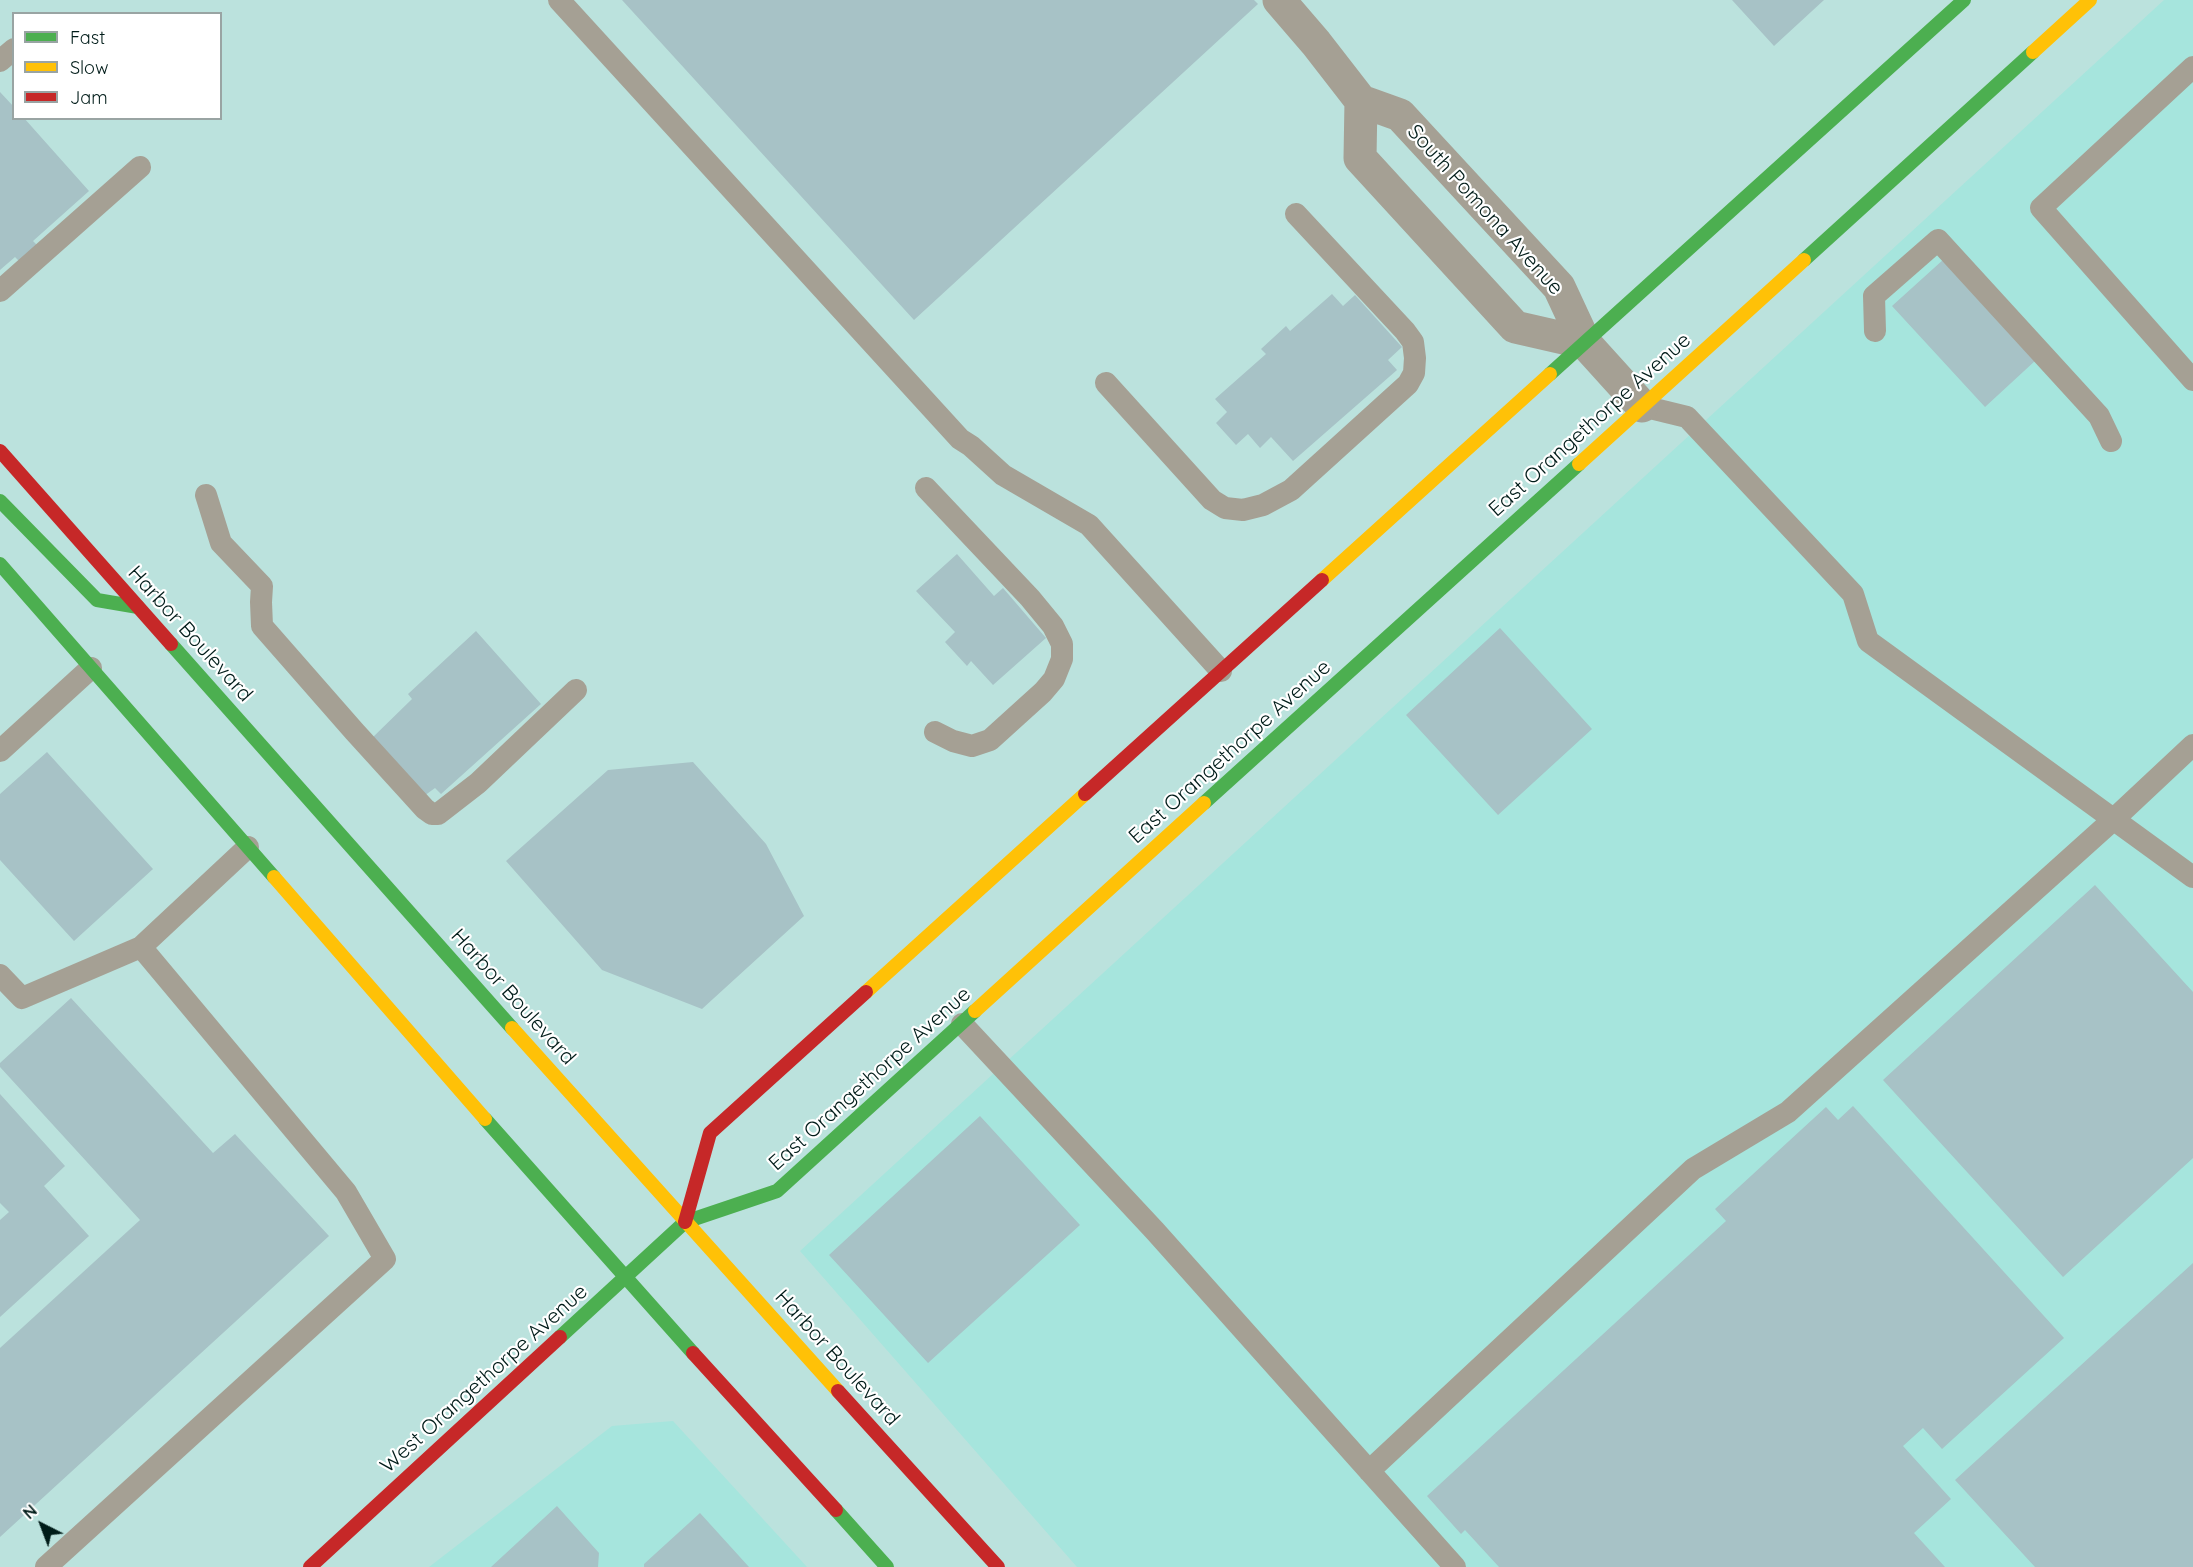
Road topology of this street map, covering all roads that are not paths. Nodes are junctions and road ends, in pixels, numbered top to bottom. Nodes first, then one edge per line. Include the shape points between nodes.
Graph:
1 (558, 0) edge
2 (1279, 0) edge
3 (1964, 0) edge
4 (2090, 0) edge
5 (12, 51) edge
6 (0, 61) edge
7 (2193, 67) edge
8 (1361, 101) junction
9 (140, 167) dead end
10 (1296, 214) dead end
11 (0, 291) edge
12 (1875, 331) dead end
13 (1585, 343) junction
14 (2193, 380) edge
15 (1106, 383) dead end
16 (1642, 406) junction
17 (2111, 441) dead end
18 (0, 451) edge
19 (926, 488) dead end
20 (206, 495) dead end
21 (0, 501) edge
22 (0, 564) edge
23 (138, 607) junction
24 (91, 668) junction
25 (1221, 671) junction
26 (576, 690) dead end
27 (935, 732) dead end
28 (2193, 745) edge
29 (0, 751) edge
30 (2114, 819) junction
31 (248, 848) junction
32 (2193, 877) edge
33 (141, 947) junction
34 (0, 975) edge
35 (962, 1024) junction
36 (685, 1222) junction
37 (626, 1278) junction
38 (1369, 1472) junction
39 (46, 1567) edge
40 (310, 1567) edge
41 (887, 1567) edge
42 (998, 1567) edge
43 (1455, 1567) edge

1 - 25 lane via 960,439 1003,475 1089,525
2 - 8 street
3 - 13 main road
4 - 16 main road, East Orangethorpe Avenue
5 - 6 lane
7 - 14 lane via 2041,208
8 - 13 street, South Pomona Avenue via 1400,115 1559,288
8 - 13 street via 1360,158 1515,327
9 - 11 lane
10 - 15 lane via 1405,331 1413,342 1415,358 1408,384 1291,490 1263,506 1225,508 1212,500
12 - 17 lane via 1874,296 1938,240 2099,416
13 - 16 street, South Pomona Avenue
13 - 25 main road
16 - 30 lane via 1687,417 1853,594 1868,641
16 - 35 main road, East Orangethorpe Avenue
18 - 23 main road, Harbor Boulevard
19 - 27 lane via 1030,598 1062,644 1062,659 1054,679 990,740 972,746
20 - 26 lane via 221,543 262,585 262,626 432,814 438,814 478,783
21 - 23 main road via 97,600
22 - 24 main road
23 - 36 main road, Harbor Boulevard
24 - 29 lane
24 - 31 main road
25 - 36 main road via 710,1132
28 - 30 lane
30 - 32 lane
30 - 38 lane via 1788,1112 1693,1169
31 - 33 lane
31 - 37 main road
33 - 34 lane via 22,998
33 - 39 lane via 346,1192 385,1259
35 - 36 main road, East Orangethorpe Avenue via 777,1191
35 - 38 lane via 1155,1231
36 - 37 main road, West Orangethorpe Avenue
36 - 42 main road, Harbor Boulevard
37 - 40 main road, West Orangethorpe Avenue
37 - 41 main road
38 - 43 lane

